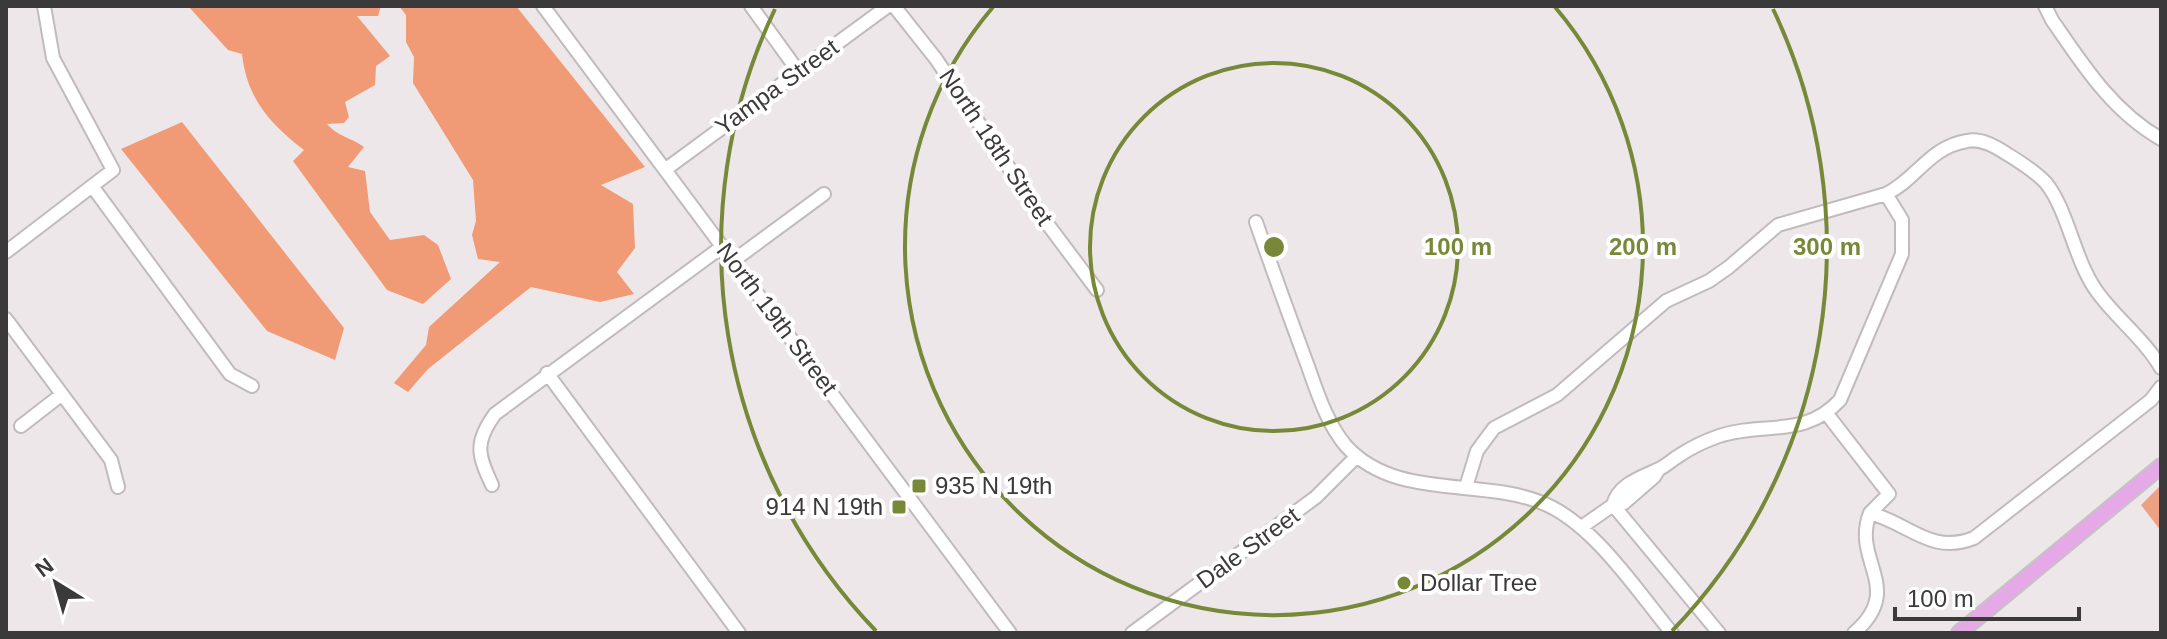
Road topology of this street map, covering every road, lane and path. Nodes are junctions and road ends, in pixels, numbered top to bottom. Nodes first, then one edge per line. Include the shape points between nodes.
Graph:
1 (44, 6) edge
2 (543, 6) edge
3 (751, 6) edge
4 (889, 6) edge
5 (2045, 6) edge
6 (798, 71) junction
7 (2161, 139) edge
8 (666, 169) junction
9 (92, 186) junction
10 (824, 194) dead end
11 (1886, 194) junction
12 (1256, 222) dead end
13 (723, 246) junction
14 (6, 252) edge
15 (733, 261) junction
16 (1097, 290) dead end
17 (6, 319) edge
18 (2161, 368) edge
19 (547, 373) junction
20 (252, 386) dead end
21 (2161, 387) edge
22 (61, 395) junction
23 (1827, 414) junction
24 (21, 426) dead end
25 (1357, 456) junction
26 (2161, 466) edge
27 (492, 485) dead end
28 (118, 487) dead end
29 (1466, 487) junction
30 (1613, 505) junction
31 (1870, 513) junction
32 (1583, 526) junction
33 (739, 633) edge
34 (1010, 633) edge
35 (1132, 633) edge
36 (1672, 633) edge
37 (1719, 633) edge
38 (1854, 633) edge
39 (1959, 633) edge

1 - 9 street via 53,58 113,170
2 - 8 street, North 19th Street
3 - 6 street
4 - 6 street, Yampa Street
4 - 16 street, North 18th Street via 936,59
5 - 7 street via 2112,101
6 - 8 street, Yampa Street
8 - 13 street, North 19th Street
9 - 14 street
9 - 20 street via 230,374
10 - 15 street
11 - 18 street via 1927,159 1955,144 1981,141 2003,151 2048,185 2089,279
11 - 23 street via 1903,225 1902,254 1840,400
11 - 29 street via 1778,225 1709,281 1666,301 1557,395 1490,433 1477,451
12 - 25 street via 1319,396 1340,438
13 - 15 street, North 19th Street
13 - 19 street
15 - 34 street, North 19th Street
17 - 22 street
19 - 27 street via 487,425 480,460
19 - 33 street
21 - 31 street via 1974,538 1941,543
22 - 24 street
22 - 28 street via 111,460
23 - 30 street via 1803,425 1720,436 1692,447 1624,503
23 - 31 street via 1889,494
25 - 29 street via 1418,483
25 - 35 street, Dale Street via 1316,497
26 - 39 main road
29 - 32 street via 1541,502
30 - 32 street
30 - 37 street
31 - 38 street via 1865,535 1877,603
32 - 36 street

